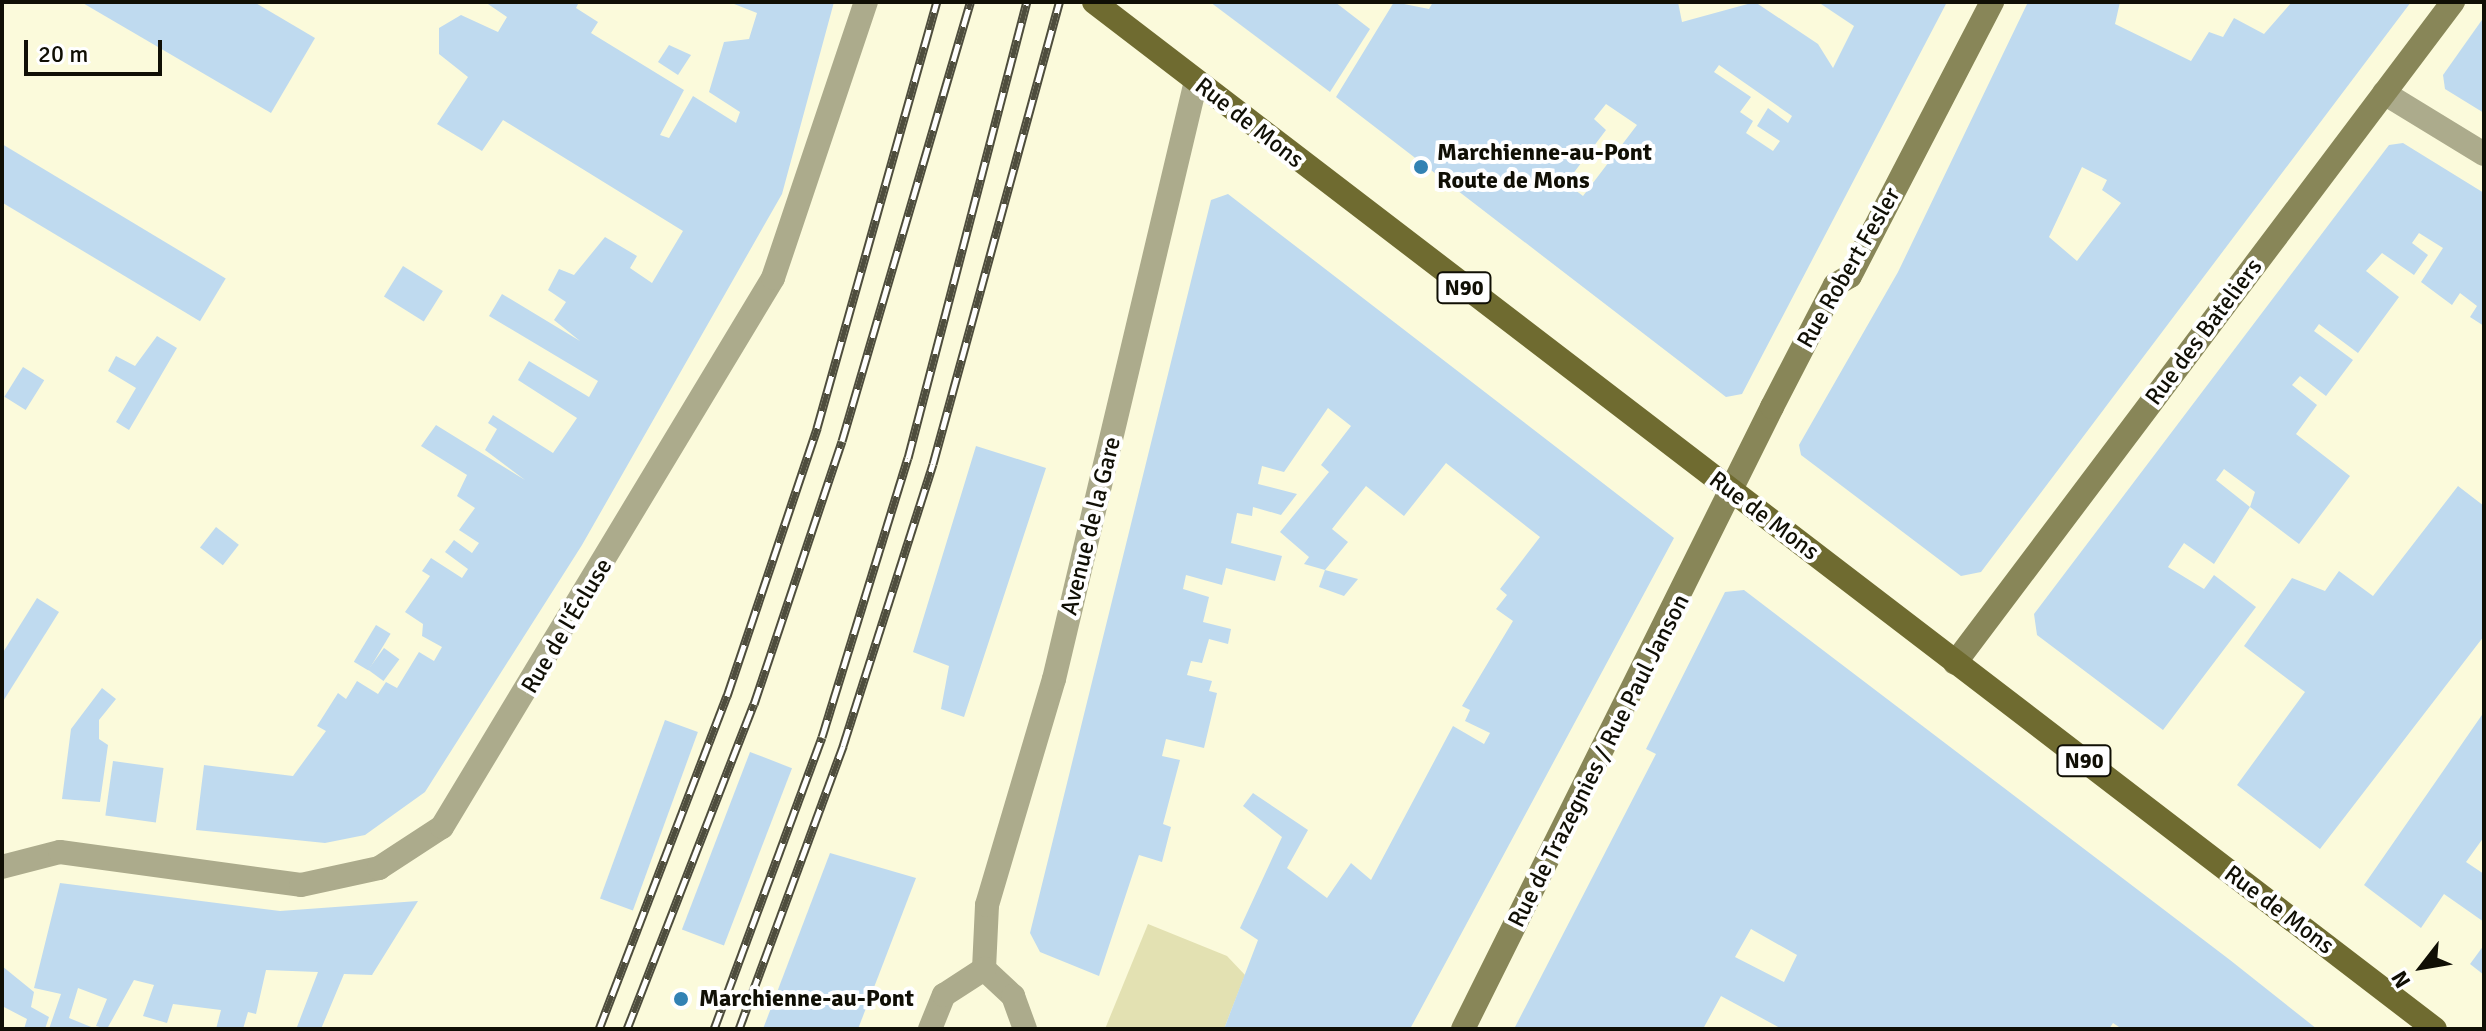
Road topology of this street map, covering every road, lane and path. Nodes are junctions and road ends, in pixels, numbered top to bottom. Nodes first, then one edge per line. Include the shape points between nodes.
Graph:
1 (866, 2) edge
2 (1094, 2) edge
3 (1992, 2) edge
4 (2453, 2) edge
5 (1118, 10) edge
6 (1196, 81) junction
7 (2384, 93) junction
8 (2484, 154) edge
9 (1733, 493) junction
10 (1955, 663) junction
11 (2, 867) edge
12 (984, 969) junction
13 (930, 1029) edge
14 (1025, 1029) edge
15 (1463, 1029) edge
16 (2435, 1029) edge

1 - 11 street, Rue de l'Écluse via 773,278 442,827 379,868 301,885 60,852
2 - 5 main road, Rue de Mons / N90
3 - 9 main road, Rue Robert Fesler via 1850,276 1835,285
4 - 7 main road, Rue des Bateliers
5 - 6 main road, Rue de Mons / N90
6 - 9 main road, Rue de Mons / N90
6 - 12 street, Avenue de la Gare via 1054,679 987,905
7 - 8 street
7 - 10 main road, Rue des Bateliers
9 - 10 main road, Rue de Mons / N90
9 - 15 main road, Rue de Trazegnies / Rue Paul Janson
10 - 16 main road, Rue de Mons / N90
12 - 13 street via 944,995
12 - 14 street via 1013,996

